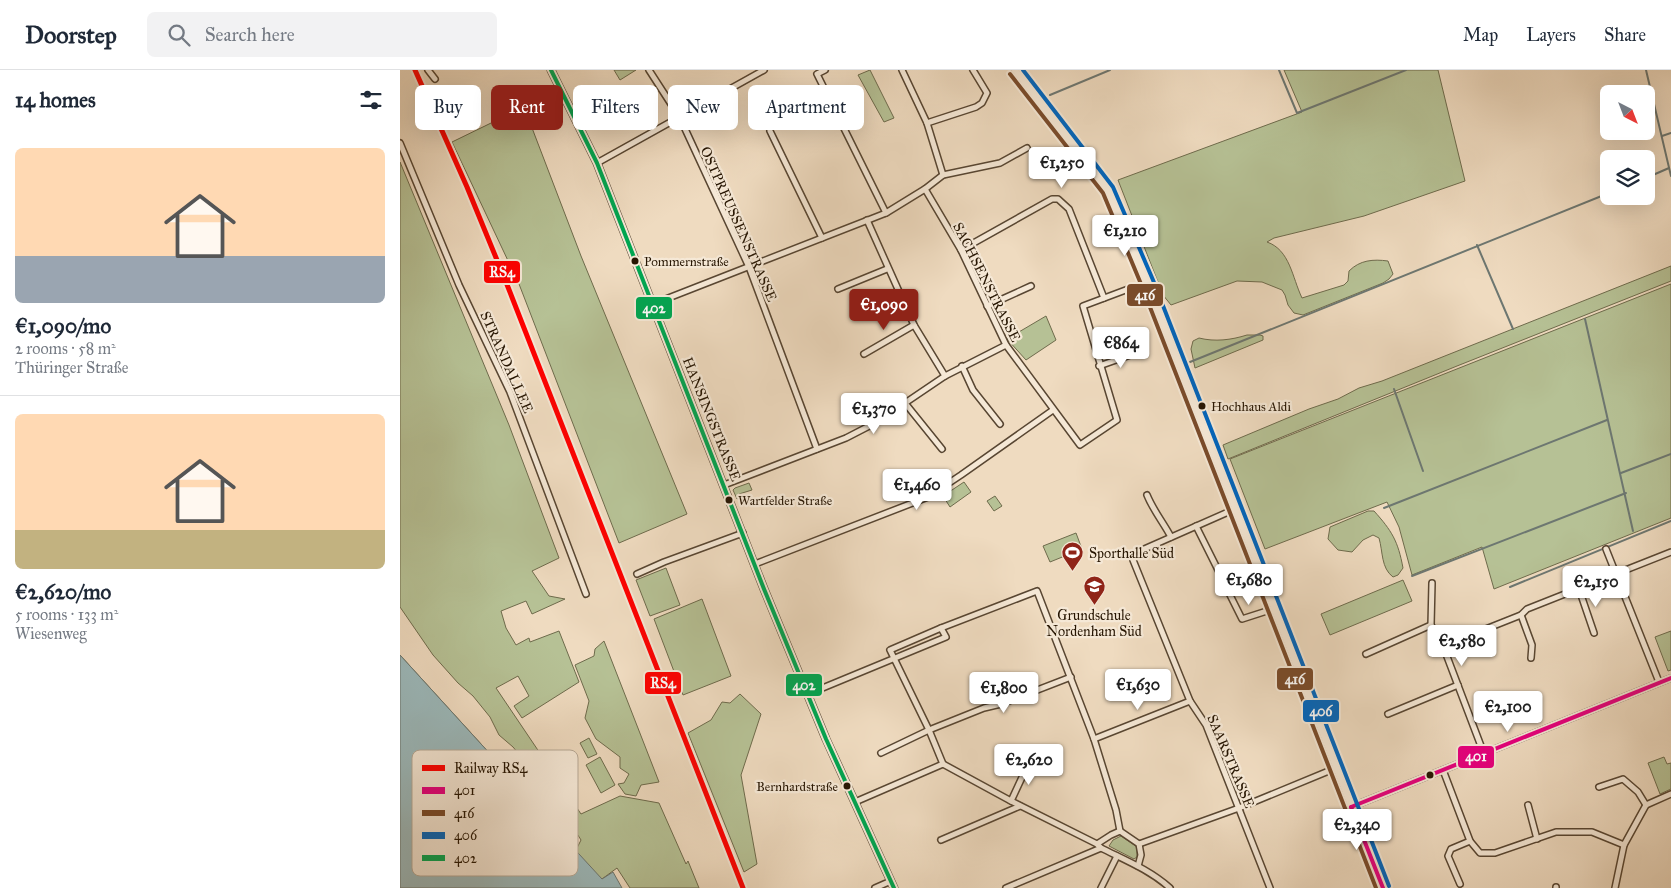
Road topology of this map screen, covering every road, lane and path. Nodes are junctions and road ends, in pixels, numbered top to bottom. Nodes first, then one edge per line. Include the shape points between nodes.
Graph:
1 (428, 70) edge
2 (551, 70) edge
3 (649, 70) edge
4 (764, 70) edge
5 (824, 70) edge
6 (902, 70) edge
7 (973, 70) edge
8 (1015, 70) edge
9 (435, 78) dead end
10 (738, 85) edge
11 (668, 99) edge
12 (927, 123) junction
13 (668, 125) edge
14 (686, 130) edge
15 (770, 131) dead end
16 (400, 143) edge
17 (1027, 148) dead end
18 (597, 163) junction
19 (943, 175) junction
20 (925, 189) junction
21 (886, 213) junction
22 (867, 220) junction
23 (822, 238) junction
24 (961, 250) junction
25 (749, 267) junction
26 (887, 268) junction
27 (1147, 282) junction
28 (1031, 286) dead end
29 (838, 289) dead end
30 (1104, 298) junction
31 (653, 304) junction
32 (987, 306) junction
33 (914, 325) junction
34 (1006, 345) junction
35 (1136, 353) dead end
36 (864, 354) dead end
37 (962, 366) junction
38 (1099, 366) junction
39 (945, 376) junction
40 (905, 403) junction
41 (1053, 410) junction
42 (1000, 424) dead end
43 (817, 449) junction
44 (942, 449) dead end
45 (724, 485) junction
46 (1147, 495) dead end
47 (1235, 509) junction
48 (1196, 526) junction
49 (742, 533) junction
50 (1171, 537) junction
51 (1606, 549) dead end
52 (1671, 552) edge
53 (755, 564) junction
54 (1219, 572) dead end
55 (1616, 573) junction
56 (638, 574) dead end
57 (1432, 583) dead end
58 (1580, 589) junction
59 (1229, 593) dead end
60 (586, 594) dead end
61 (1273, 608) junction
62 (1521, 615) junction
63 (1431, 625) junction
64 (941, 628) junction
65 (1594, 633) dead end
66 (1443, 646) junction
67 (1366, 654) dead end
68 (895, 658) junction
69 (1531, 658) dead end
70 (1071, 677) junction
71 (1671, 678) edge
72 (1660, 682) junction
73 (1458, 685) junction
74 (808, 694) junction
75 (1190, 700) junction
76 (1388, 714) dead end
77 (929, 730) junction
78 (1094, 739) junction
79 (881, 753) dead end
80 (1484, 754) junction
81 (1041, 763) dead end
82 (943, 764) junction
83 (1336, 768) junction
84 (1443, 770) junction
85 (1599, 787) dead end
86 (1671, 794) edge
87 (1011, 801) junction
88 (855, 802) junction
89 (1646, 805) junction
90 (1020, 806) junction
91 (1528, 806) dead end
92 (1351, 807) junction
93 (1239, 808) junction
94 (1120, 832) junction
95 (1537, 839) junction
96 (941, 840) dead end
97 (1470, 841) junction
98 (1139, 844) junction
99 (1624, 845) junction
100 (1099, 846) junction
101 (1117, 856) junction
102 (1138, 866) junction
103 (891, 881) junction
104 (1460, 884) dead end
105 (875, 888) edge
106 (894, 888) edge
107 (1006, 888) edge
108 (1101, 888) edge
109 (1170, 888) edge
110 (1270, 888) edge
111 (1383, 888) edge
112 (1615, 888) edge

1 - 9 street
2 - 18 street, HANSINGSTRASSE
3 - 11 street, OSTPREUSSENSTRASSE
4 - 10 street
5 - 21 street via 817,74
6 - 12 street
7 - 12 street via 987,92 982,103
8 - 27 street via 1108,190
12 - 19 street
13 - 18 street
14 - 25 street, OSTPREUSSENSTRASSE
15 - 23 street
16 - 60 street, STRANDALLEE via 459,285 510,392
17 - 19 street via 1000,163
18 - 31 street, HANSINGSTRASSE
19 - 20 street
20 - 21 street
20 - 24 street, SACHSENSTRASSE
21 - 22 street
22 - 23 street
22 - 26 street
23 - 25 street
24 - 30 street via 1052,199 1058,199 1069,209
24 - 32 street, SACHSENSTRASSE
25 - 31 street
25 - 43 street, OSTPREUSSENSTRASSE
26 - 29 street
26 - 33 street
27 - 30 street, SACHSENSTRASSE
27 - 47 street
28 - 32 street
30 - 38 street, SACHSENSTRASSE via 1083,306
31 - 45 street, HANSINGSTRASSE
32 - 34 street, SACHSENSTRASSE
33 - 36 street
33 - 39 street
34 - 37 street
34 - 41 street, SACHSENSTRASSE
35 - 38 street
37 - 39 street
37 - 42 street via 973,390
38 - 41 street, SACHSENSTRASSE via 1117,420 1080,445
39 - 40 street
40 - 43 street via 877,422
40 - 44 street
41 - 53 street via 928,497
43 - 45 street
45 - 49 street, HANSINGSTRASSE
46 - 50 street
47 - 48 street, SAARSTRASSE
47 - 61 street
48 - 50 street, SAARSTRASSE
48 - 54 street
49 - 53 street, HANSINGSTRASSE
49 - 56 street
50 - 75 street, SAARSTRASSE via 1133,554 1133,560
51 - 55 street
52 - 55 street
53 - 74 street, HANSINGSTRASSE
55 - 58 street
55 - 72 street
57 - 63 street
58 - 62 street
58 - 65 street
59 - 61 street via 1242,619
61 - 83 street
62 - 66 street
62 - 69 street via 1532,645
63 - 66 street
63 - 67 street
64 - 68 street via 890,650
64 - 68 street via 946,637
64 - 70 street via 1037,591
66 - 73 street
68 - 74 street
68 - 77 street
70 - 77 street
70 - 78 street
71 - 72 street
72 - 80 street
73 - 76 street
73 - 80 street
74 - 88 street, HANSINGSTRASSE
75 - 78 street
75 - 93 street, SAARSTRASSE via 1206,725
77 - 79 street
77 - 82 street
78 - 94 street
80 - 84 street
81 - 87 street via 1025,771
82 - 87 street
82 - 88 street
83 - 92 street
83 - 93 street
84 - 92 street
84 - 97 street
85 - 89 street via 1622,779 1638,792
86 - 89 street
87 - 90 street
88 - 103 street, HANSINGSTRASSE
89 - 99 street
90 - 96 street
90 - 100 street
91 - 95 street
92 - 111 street
93 - 98 street
93 - 110 street, SAARSTRASSE
94 - 98 street
94 - 100 street via 1110,835
95 - 97 street via 1495,853 1480,853
95 - 99 street via 1556,832 1592,832
97 - 104 street via 1451,849 1448,856
98 - 102 street
99 - 112 street
100 - 101 street
100 - 107 street
101 - 102 street
101 - 108 street
102 - 109 street
103 - 105 street
103 - 106 street, HANSINGSTRASSE

